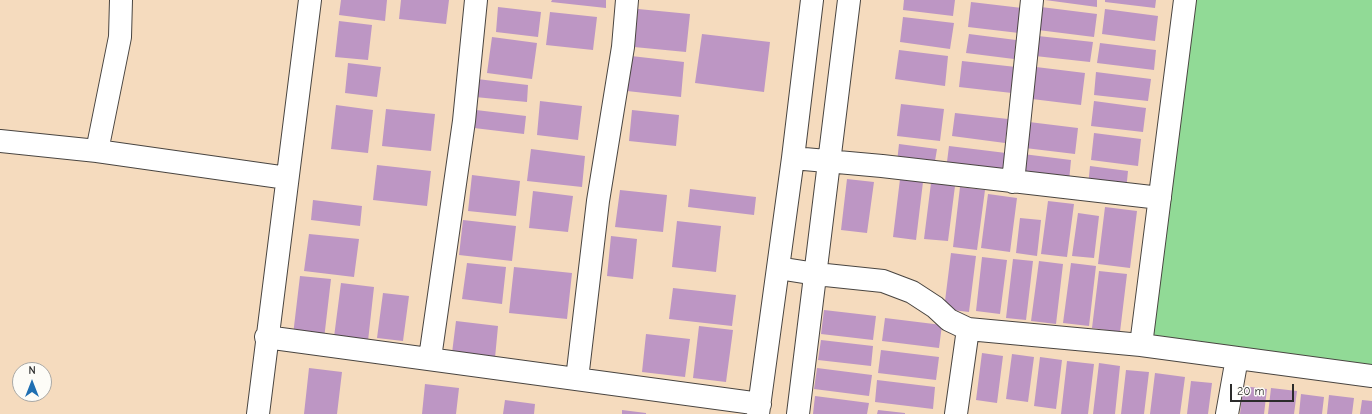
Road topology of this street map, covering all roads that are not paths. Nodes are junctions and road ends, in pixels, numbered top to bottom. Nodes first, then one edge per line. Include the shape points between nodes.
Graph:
1 (121, 0) edge
2 (310, 0) edge
3 (476, 0) edge
4 (627, 0) edge
5 (812, 0) edge
6 (848, 0) edge
7 (1032, 0) edge
8 (1185, 0) edge
9 (0, 141) edge
10 (97, 151) junction
11 (793, 158) junction
12 (830, 162) junction
13 (287, 178) junction
14 (1013, 182) junction
15 (1160, 198) junction
16 (778, 268) junction
17 (816, 274) junction
18 (968, 329) junction
19 (266, 337) junction
20 (1141, 345) junction
21 (430, 358) junction
22 (1237, 358) junction
23 (1372, 376) edge
24 (577, 379) junction
25 (759, 409) edge
26 (258, 414) edge
27 (798, 414) edge
28 (956, 414) edge
29 (1227, 414) edge

1 - 10 street via 120,37
2 - 13 street
3 - 21 street via 464,121
4 - 24 street via 623,47 598,201
5 - 11 street
6 - 12 street
7 - 14 street
8 - 15 street
9 - 10 street
10 - 13 street
11 - 12 street
11 - 16 street
12 - 14 street
12 - 17 street
13 - 19 street
14 - 15 street
15 - 20 street
16 - 17 street
16 - 25 street
17 - 18 street via 883,281 912,292 949,320
17 - 27 street
18 - 20 street
18 - 28 street
19 - 21 street
19 - 26 street
20 - 22 street
21 - 24 street
22 - 23 street
22 - 29 street
24 - 25 street

